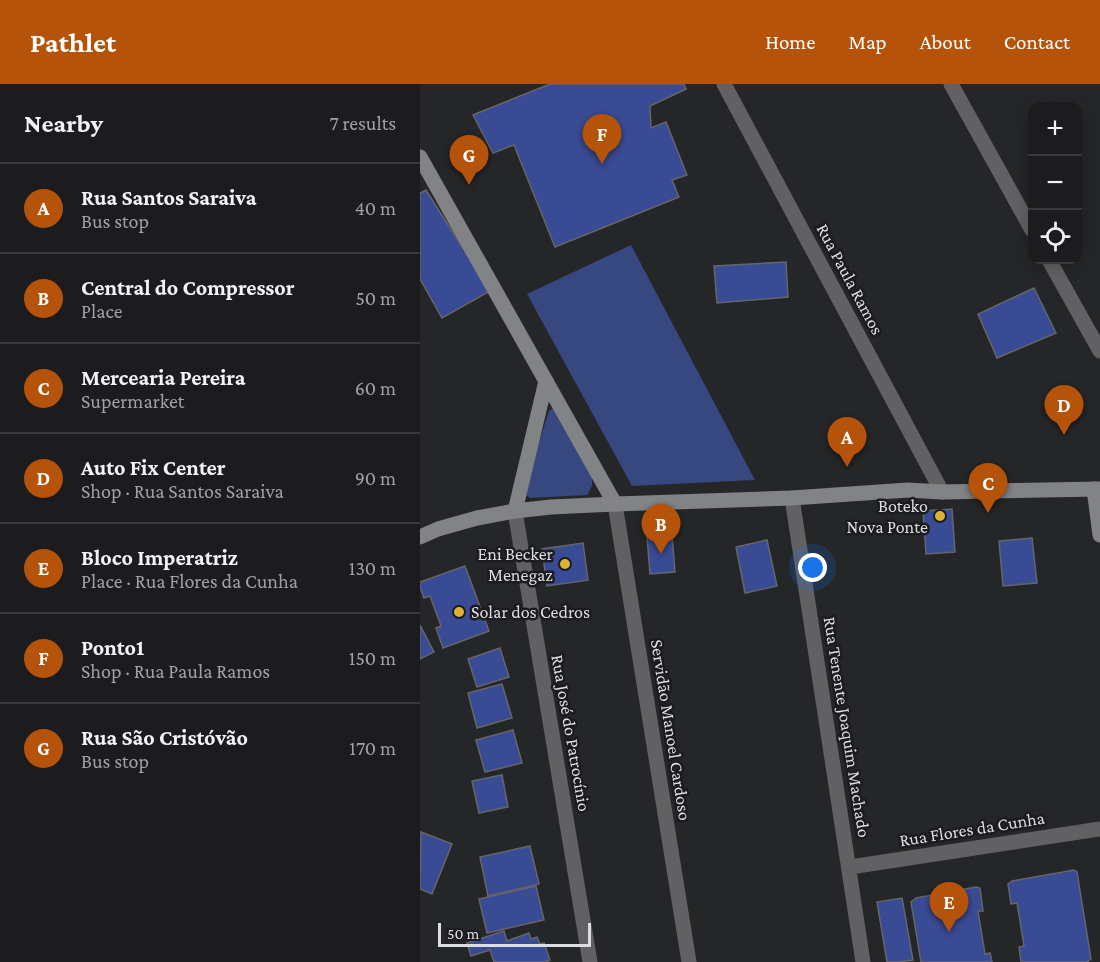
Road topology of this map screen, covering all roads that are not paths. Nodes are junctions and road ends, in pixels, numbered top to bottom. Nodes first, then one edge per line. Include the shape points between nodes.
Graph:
1 (724, 84) edge
2 (951, 84) edge
3 (420, 157) edge
4 (1028, 223) edge
5 (1051, 264) edge
6 (1100, 351) edge
7 (546, 381) junction
8 (1097, 489) edge
9 (942, 492) junction
10 (792, 498) junction
11 (615, 504) junction
12 (515, 511) junction
13 (1100, 535) edge
14 (420, 537) edge
15 (1100, 829) edge
16 (850, 867) junction
17 (590, 962) edge
18 (689, 962) edge
19 (863, 962) edge

1 - 9 street, Rua Paula Ramos
2 - 4 street
3 - 7 main road
5 - 6 street
7 - 11 main road
7 - 12 main road
8 - 9 main road
8 - 13 main road
9 - 10 main road via 908,489
10 - 11 main road
10 - 16 street, Rua Tenente Joaquim Machado
11 - 12 main road
11 - 18 street, Servidão Manoel Cardoso
12 - 14 main road via 477,518
12 - 17 street, Rua José do Patrocínio
15 - 16 street, Rua Flores da Cunha
16 - 19 street, Rua Tenente Joaquim Machado

